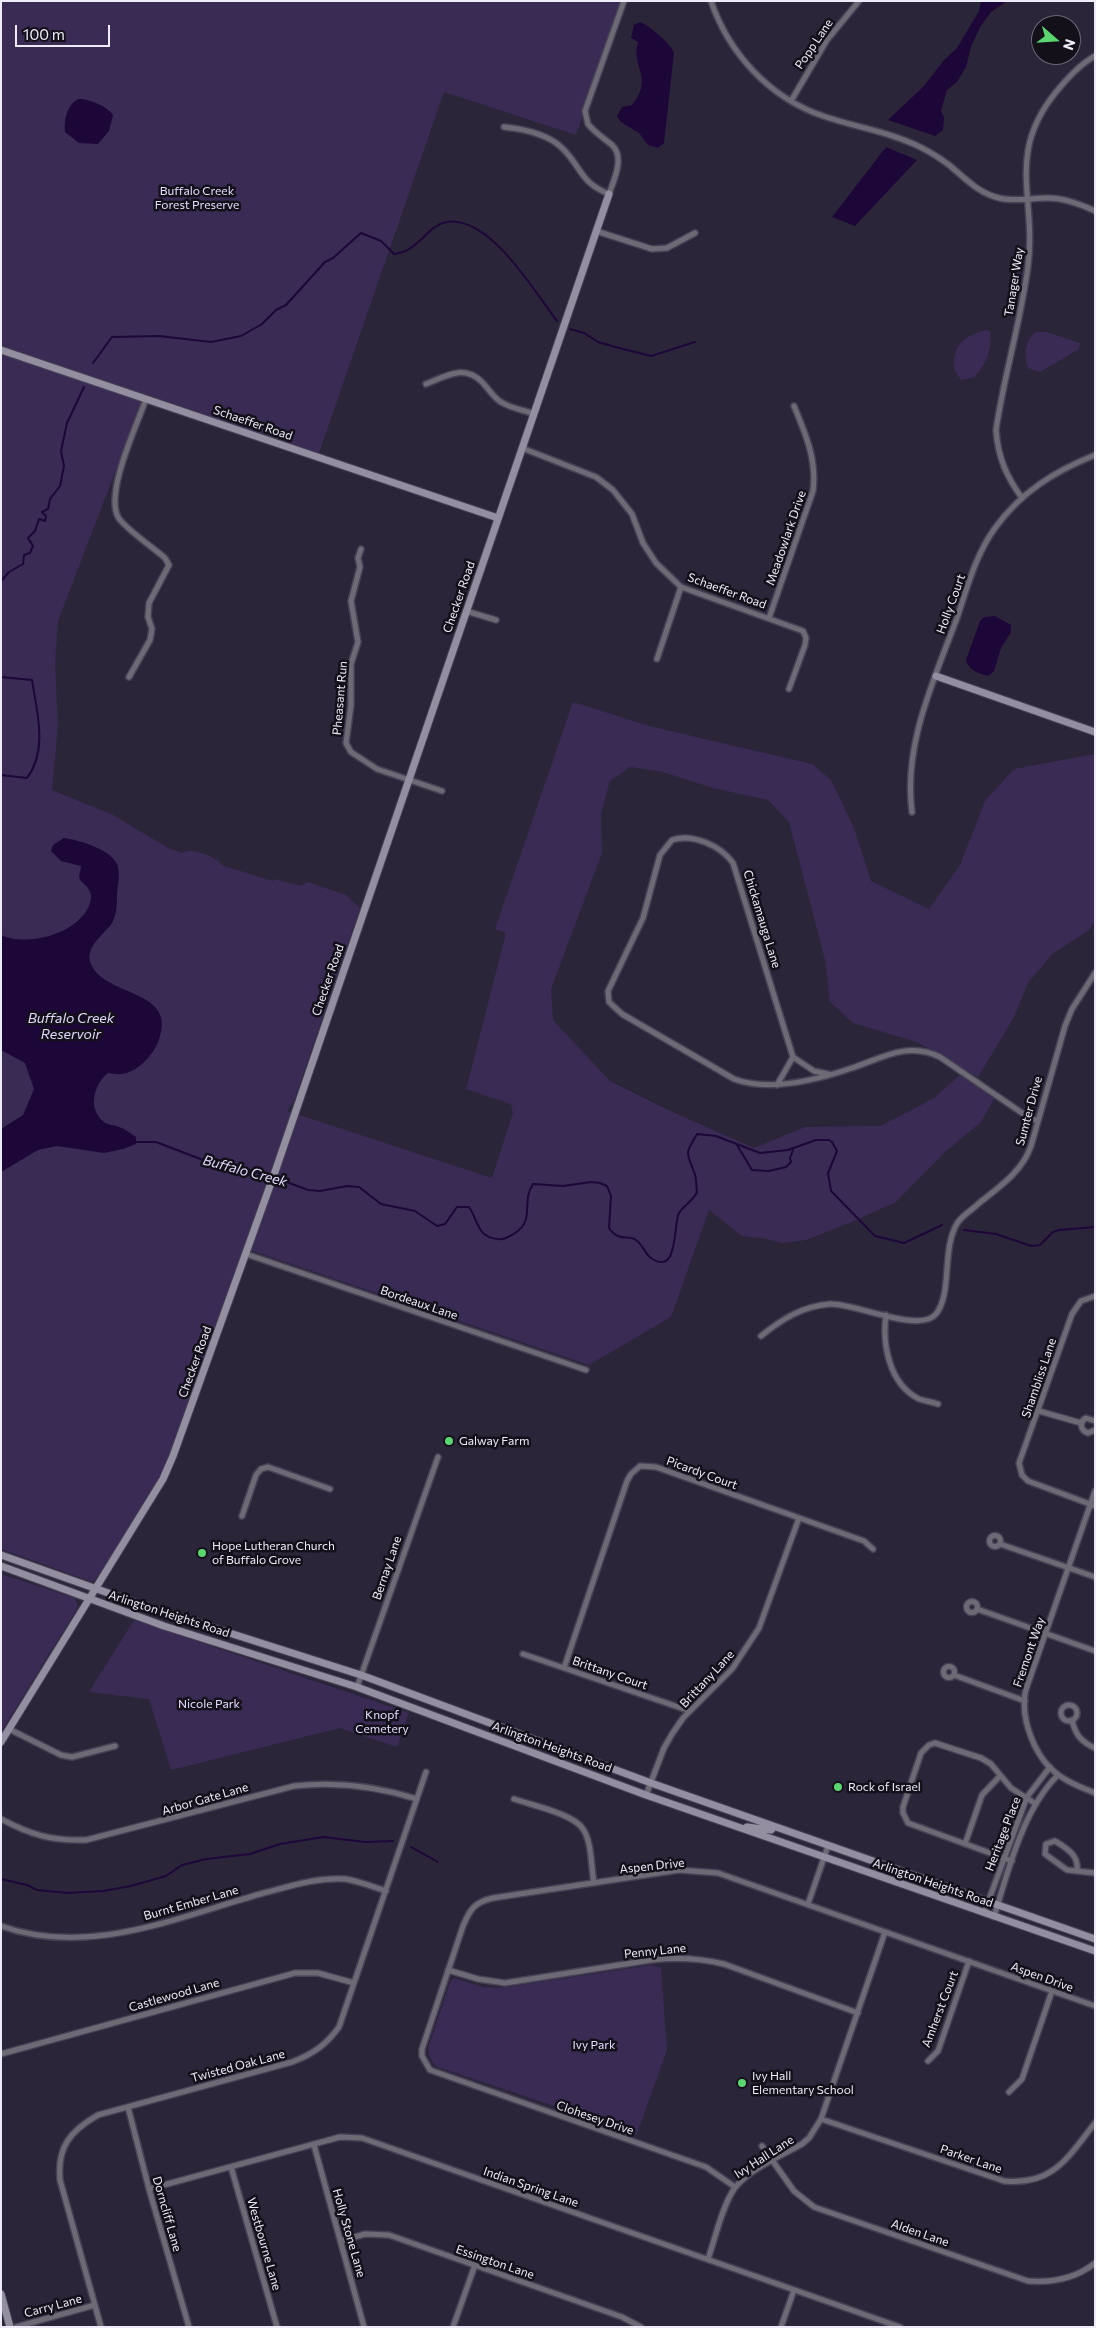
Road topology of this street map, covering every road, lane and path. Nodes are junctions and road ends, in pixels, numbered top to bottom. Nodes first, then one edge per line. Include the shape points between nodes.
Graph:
1 (624, 1) edge
2 (710, 1) edge
3 (859, 1) edge
4 (1095, 56) edge
5 (791, 100) junction
6 (504, 127) dead end
7 (609, 194) junction
8 (1027, 199) junction
9 (1095, 211) edge
10 (596, 231) junction
11 (694, 233) dead end
12 (1, 350) edge
13 (426, 384) dead end
14 (146, 399) junction
15 (794, 406) dead end
16 (534, 414) junction
17 (522, 448) junction
18 (1095, 455) edge
19 (1022, 498) junction
20 (498, 518) junction
21 (361, 549) dead end
22 (681, 587) junction
23 (466, 611) junction
24 (769, 618) junction
25 (496, 620) dead end
26 (657, 659) dead end
27 (936, 676) junction
28 (129, 677) dead end
29 (789, 689) dead end
30 (1095, 732) edge
31 (408, 780) junction
32 (442, 791) dead end
33 (912, 812) dead end
34 (1095, 974) edge
35 (793, 1057) junction
36 (828, 1074) junction
37 (777, 1085) junction
38 (1038, 1121) junction
39 (246, 1254) junction
40 (1095, 1296) edge
41 (886, 1315) junction
42 (761, 1336) dead end
43 (586, 1370) dead end
44 (938, 1404) dead end
45 (1039, 1411) junction
46 (1095, 1421) edge
47 (1081, 1423) junction
48 (1095, 1430) edge
49 (438, 1458) dead end
50 (330, 1490) dead end
51 (1095, 1491) edge
52 (1093, 1505) edge
53 (242, 1516) dead end
54 (799, 1518) junction
55 (1000, 1544) dead end
56 (873, 1549) dead end
57 (1, 1554) edge
58 (1, 1566) edge
59 (1068, 1568) junction
60 (1095, 1577) edge
61 (95, 1589) junction
62 (90, 1599) junction
63 (977, 1609) dead end
64 (1046, 1633) junction
65 (1095, 1651) edge
66 (523, 1654) dead end
67 (564, 1668) junction
68 (361, 1675) junction
69 (954, 1675) dead end
70 (357, 1686) junction
71 (1025, 1701) junction
72 (690, 1711) junction
73 (1072, 1720) dead end
74 (9, 1729) junction
75 (1, 1742) edge
76 (115, 1746) dead end
77 (1095, 1748) edge
78 (1050, 1767) junction
79 (426, 1772) dead end
80 (1058, 1775) junction
81 (1000, 1776) junction
82 (651, 1783) junction
83 (1095, 1793) edge
84 (646, 1795) junction
85 (1027, 1797) junction
86 (417, 1799) junction
87 (514, 1799) dead end
88 (1036, 1804) junction
89 (1, 1819) edge
90 (732, 1825) junction
91 (774, 1827) junction
92 (965, 1844) junction
93 (828, 1846) junction
94 (824, 1857) junction
95 (1004, 1858) junction
96 (1012, 1861) junction
97 (1077, 1870) junction
98 (1095, 1873) edge
99 (594, 1883) junction
100 (386, 1891) junction
101 (988, 1902) junction
102 (808, 1904) junction
103 (998, 1905) junction
104 (984, 1913) junction
105 (994, 1916) junction
106 (1, 1926) edge
107 (885, 1932) junction
108 (1095, 1939) edge
109 (1095, 1951) edge
110 (969, 1961) junction
111 (448, 1970) junction
112 (354, 1983) junction
113 (1052, 1991) junction
114 (1095, 2006) edge
115 (858, 2013) junction
116 (1, 2054) edge
117 (928, 2061) dead end
118 (445, 2075) joint
119 (1009, 2092) dead end
120 (128, 2107) junction
121 (821, 2118) junction
122 (1095, 2123) edge
123 (314, 2145) junction
124 (762, 2146) dead end
125 (774, 2160) junction
126 (231, 2167) junction
127 (735, 2187) junction
128 (149, 2189) junction
129 (341, 2241) junction
130 (708, 2260) junction
131 (1095, 2262) edge
132 (474, 2265) junction
133 (794, 2290) junction
134 (1, 2294) edge
135 (95, 2305) junction
136 (10, 2327) edge
137 (16, 2327) edge
138 (101, 2327) edge
139 (189, 2327) edge
140 (277, 2327) edge
141 (364, 2327) edge
142 (453, 2327) edge
143 (641, 2327) edge
144 (781, 2327) edge
145 (900, 2327) edge

1 - 7 street via 586,111 588,124 613,146 617,156 617,171
2 - 5 street via 738,54 755,74
3 - 5 street, Popp Lane via 827,40
4 - 8 street, Tanager Way via 1066,81 1039,118 1026,160
5 - 8 street via 823,116 918,146 950,165 988,195 1013,201
6 - 7 street via 555,142 588,182
7 - 10 street, Checker Road
8 - 9 street via 1062,199
8 - 19 street, Tanager Way via 1030,230 1028,266 996,430 999,456 1006,474
10 - 11 street via 652,249 667,248
10 - 16 street, Checker Road
12 - 14 street, Schaeffer Road
13 - 16 street via 450,374 469,372 502,402
14 - 20 street, Schaeffer Road
14 - 28 street via 115,485 115,506 118,518 169,565 150,602 150,640
15 - 24 street, Meadowlark Drive via 813,459 813,491
16 - 17 street, Checker Road
17 - 20 street, Checker Road
17 - 22 street, Schaeffer Road via 596,477 613,490 632,514 643,543 656,563
18 - 19 street, Holly Court via 1054,473
19 - 27 street, Holly Court via 995,528 981,553
20 - 23 street, Checker Road
21 - 31 street, Pheasant Run via 358,558 360,568 351,601 358,642 351,664 351,705 346,743 362,762
22 - 24 street, Schaeffer Road
22 - 26 street
23 - 25 street
23 - 31 street, Checker Road
24 - 29 street, Schaeffer Road via 805,634 805,645
27 - 30 street
27 - 33 street, Holly Court via 912,759
31 - 32 street, Pheasant Run
31 - 39 street, Checker Road
34 - 38 street, Sumter Drive via 1065,1026
35 - 36 street via 814,1071
35 - 37 street
35 - 37 street, Chickamauga Lane via 733,863 718,849 698,840 672,840 660,855 643,918 610,985 609,1002 622,1014 734,1079 752,1085
36 - 37 street, Chickamauga Lane
36 - 38 street, Chickamauga Lane via 905,1049 924,1050 940,1057
38 - 41 street, Sumter Drive via 1029,1153 1020,1167 956,1226 937,1312 928,1320 916,1322
39 - 43 street, Bordeaux Lane
39 - 61 street, Checker Road via 173,1456
40 - 45 street, Shambliss Lane via 1081,1301 1072,1314
41 - 42 street, Sumter Drive via 853,1306 821,1305 792,1315
41 - 44 street via 885,1340 895,1373 901,1383 919,1398
45 - 47 street
45 - 52 street, Shambliss Lane via 1019,1463 1024,1477
46 - 47 street via 1086,1418
47 - 48 street via 1085,1432
49 - 68 street, Bernay Lane
50 - 53 street via 268,1467 261,1469
51 - 52 street, Fremont Way
52 - 59 street, Fremont Way
54 - 56 street, Picardy Court via 864,1541
54 - 67 street, Picardy Court via 656,1467 640,1466 630,1474
54 - 72 street, Brittany Lane via 760,1628 732,1669
55 - 59 street
57 - 61 street, Arlington Heights Road
58 - 62 street, Arlington Heights Road
59 - 60 street
59 - 64 street, Fremont Way
61 - 62 street, Checker Road
61 - 68 street, Arlington Heights Road
62 - 70 street, Arlington Heights Road
62 - 74 street, Checker Road
63 - 64 street
64 - 65 street
64 - 71 street, Fremont Way
66 - 67 street, Brittany Court
67 - 72 street, Brittany Court
68 - 70 street, Bernay Lane
68 - 82 street, Arlington Heights Road
69 - 71 street
70 - 84 street, Arlington Heights Road
71 - 78 street, Fremont Way via 1032,1740
72 - 82 street, Brittany Lane via 672,1734
73 - 77 street via 1080,1739
74 - 75 street, Checker Road
74 - 76 street via 61,1755 72,1757
78 - 80 street, Fremont Way
78 - 85 street, Heritage Place
79 - 86 street, Twisted Oak Lane
80 - 83 street, Fremont Way
80 - 88 street, Heritage Place
81 - 85 street via 1011,1788
81 - 92 street via 982,1796
81 - 92 street via 991,1764 981,1758 941,1743 929,1744 921,1753 903,1807 904,1818 916,1827
82 - 84 street, Brittany Lane
82 - 91 street, Arlington Heights Road
84 - 90 street, Arlington Heights Road
85 - 88 street
85 - 95 street, Heritage Place
86 - 89 street, Arbor Gate Lane via 375,1787 318,1783 294,1786 86,1840 45,1838
86 - 100 street, Twisted Oak Lane
87 - 99 street via 570,1818 583,1829
88 - 96 street, Heritage Place
90 - 91 street via 771,1830
90 - 94 street, Arlington Heights Road
91 - 93 street, Arlington Heights Road
92 - 95 street
93 - 94 street
93 - 101 street, Arlington Heights Road
94 - 102 street
94 - 104 street, Arlington Heights Road
95 - 96 street
95 - 101 street, Heritage Place
96 - 103 street, Heritage Place
97 - 97 street via 1074,1855 1055,1841 1046,1844 1047,1856 1067,1870
97 - 98 street
99 - 102 street, Aspen Drive via 680,1870 718,1873
99 - 111 street, Aspen Drive via 493,1898 475,1904 469,1911
100 - 106 street, Burnt Ember Lane via 347,1880 309,1882 125,1933 84,1938 35,1935
100 - 112 street, Twisted Oak Lane
101 - 103 street, Arlington Heights Road
101 - 104 street, Heritage Place
102 - 107 street, Aspen Drive
103 - 105 street, Heritage Place
103 - 108 street, Arlington Heights Road
104 - 105 street, Arlington Heights Road
105 - 109 street, Arlington Heights Road
107 - 110 street, Aspen Drive
107 - 115 street, Ivy Hall Lane
110 - 113 street, Aspen Drive
110 - 117 street, Amherst Court via 938,2051
111 - 115 street, Penny Lane via 505,1983 674,1957 704,1959
111 - 118 street, Aspen Drive via 422,2049 430,2070
112 - 116 street, Castlewood Lane via 318,1973 295,1973
112 - 120 street, Twisted Oak Lane via 339,2027 310,2056
113 - 114 street, Aspen Drive
113 - 119 street via 1022,2079
115 - 121 street, Ivy Hall Lane
118 - 127 street, Clohesey Drive via 706,2167
120 - 128 street, Dorncliff Lane
120 - 135 street, Twisted Oak Lane via 98,2115 80,2127 67,2141 59,2166 60,2180
121 - 122 street, Parker Lane via 1004,2181 1020,2183 1039,2179 1064,2163
121 - 125 street, Ivy Hall Lane via 809,2138
123 - 126 street, Indian Spring Lane
123 - 129 street, Holly Stone Lane
123 - 130 street, Indian Spring Lane via 340,2137 362,2138
124 - 125 street, Alden Lane
125 - 127 street, Ivy Hall Lane
125 - 131 street, Alden Lane via 794,2191 814,2207 1021,2279 1052,2282 1067,2279
126 - 128 street, Indian Spring Lane
126 - 140 street, Westbourne Lane
127 - 130 street, Ivy Hall Lane
128 - 139 street, Dorncliff Lane
129 - 132 street, Essington Lane via 365,2234 389,2235
129 - 141 street, Holly Stone Lane
130 - 133 street, Indian Spring Lane
132 - 142 street
132 - 143 street, Essington Lane via 622,2317
133 - 144 street
133 - 145 street, Indian Spring Lane
134 - 136 street
135 - 137 street, Carry Lane
135 - 138 street, Twisted Oak Lane

